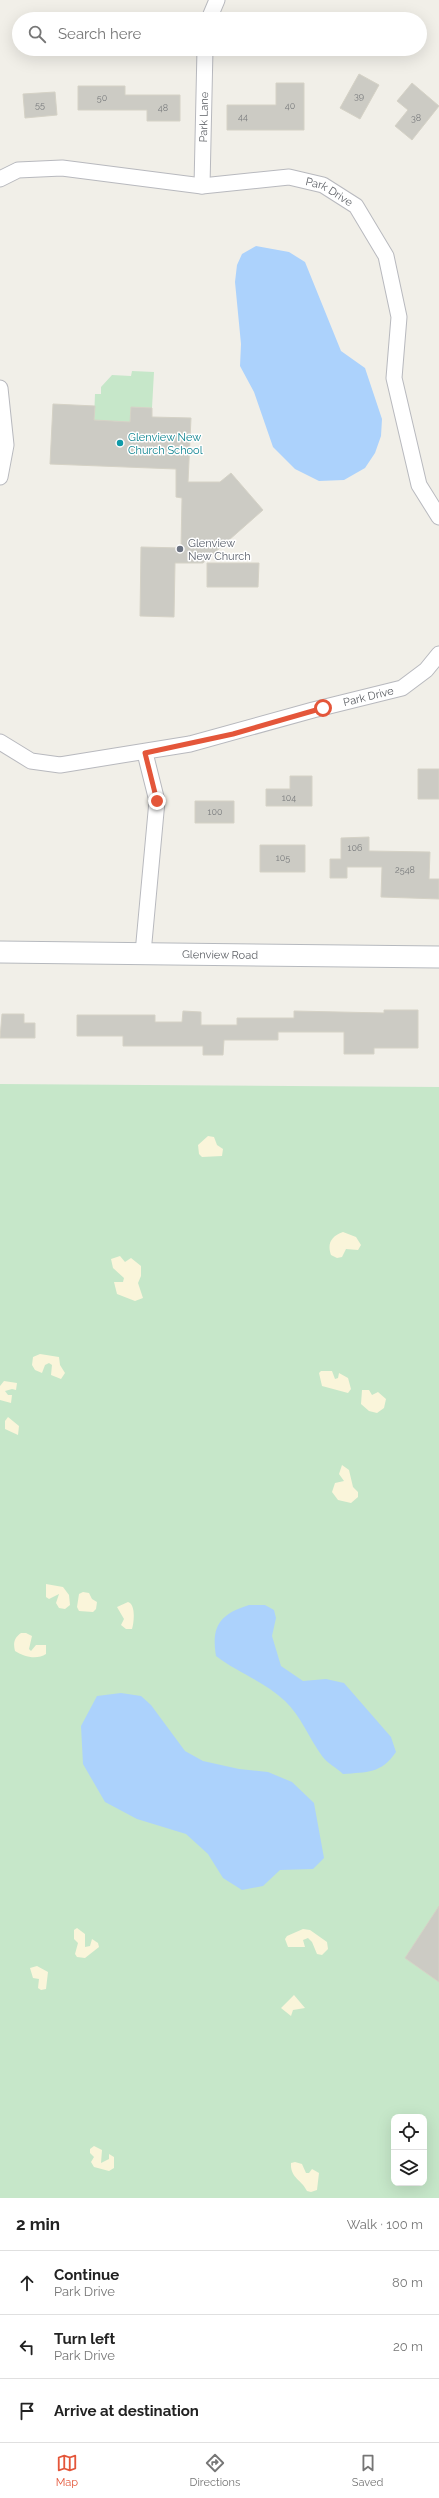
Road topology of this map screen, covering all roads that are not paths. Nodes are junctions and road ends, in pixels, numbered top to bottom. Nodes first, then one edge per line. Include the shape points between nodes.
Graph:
1 (216, 0) edge
2 (212, 12) edge
3 (205, 56) edge
4 (0, 179) edge
5 (202, 186) junction
6 (0, 388) edge
7 (0, 477) edge
8 (439, 516) edge
9 (439, 654) edge
10 (0, 742) edge
11 (145, 753) junction
12 (0, 952) edge
13 (144, 953) junction
14 (439, 957) edge

1 - 2 street
3 - 5 street, Park Lane
4 - 5 street, Park Drive via 18,170 62,168
5 - 8 street, Park Drive via 289,176 323,185 356,206 386,256 399,316 394,378 418,485
6 - 7 street via 6,445
9 - 11 street, Park Drive via 426,670 402,688 313,710 226,736
10 - 11 street, Park Drive via 31,762 60,765
11 - 13 street via 157,801
12 - 13 main road, Glenview Road
13 - 14 main road, Glenview Road

